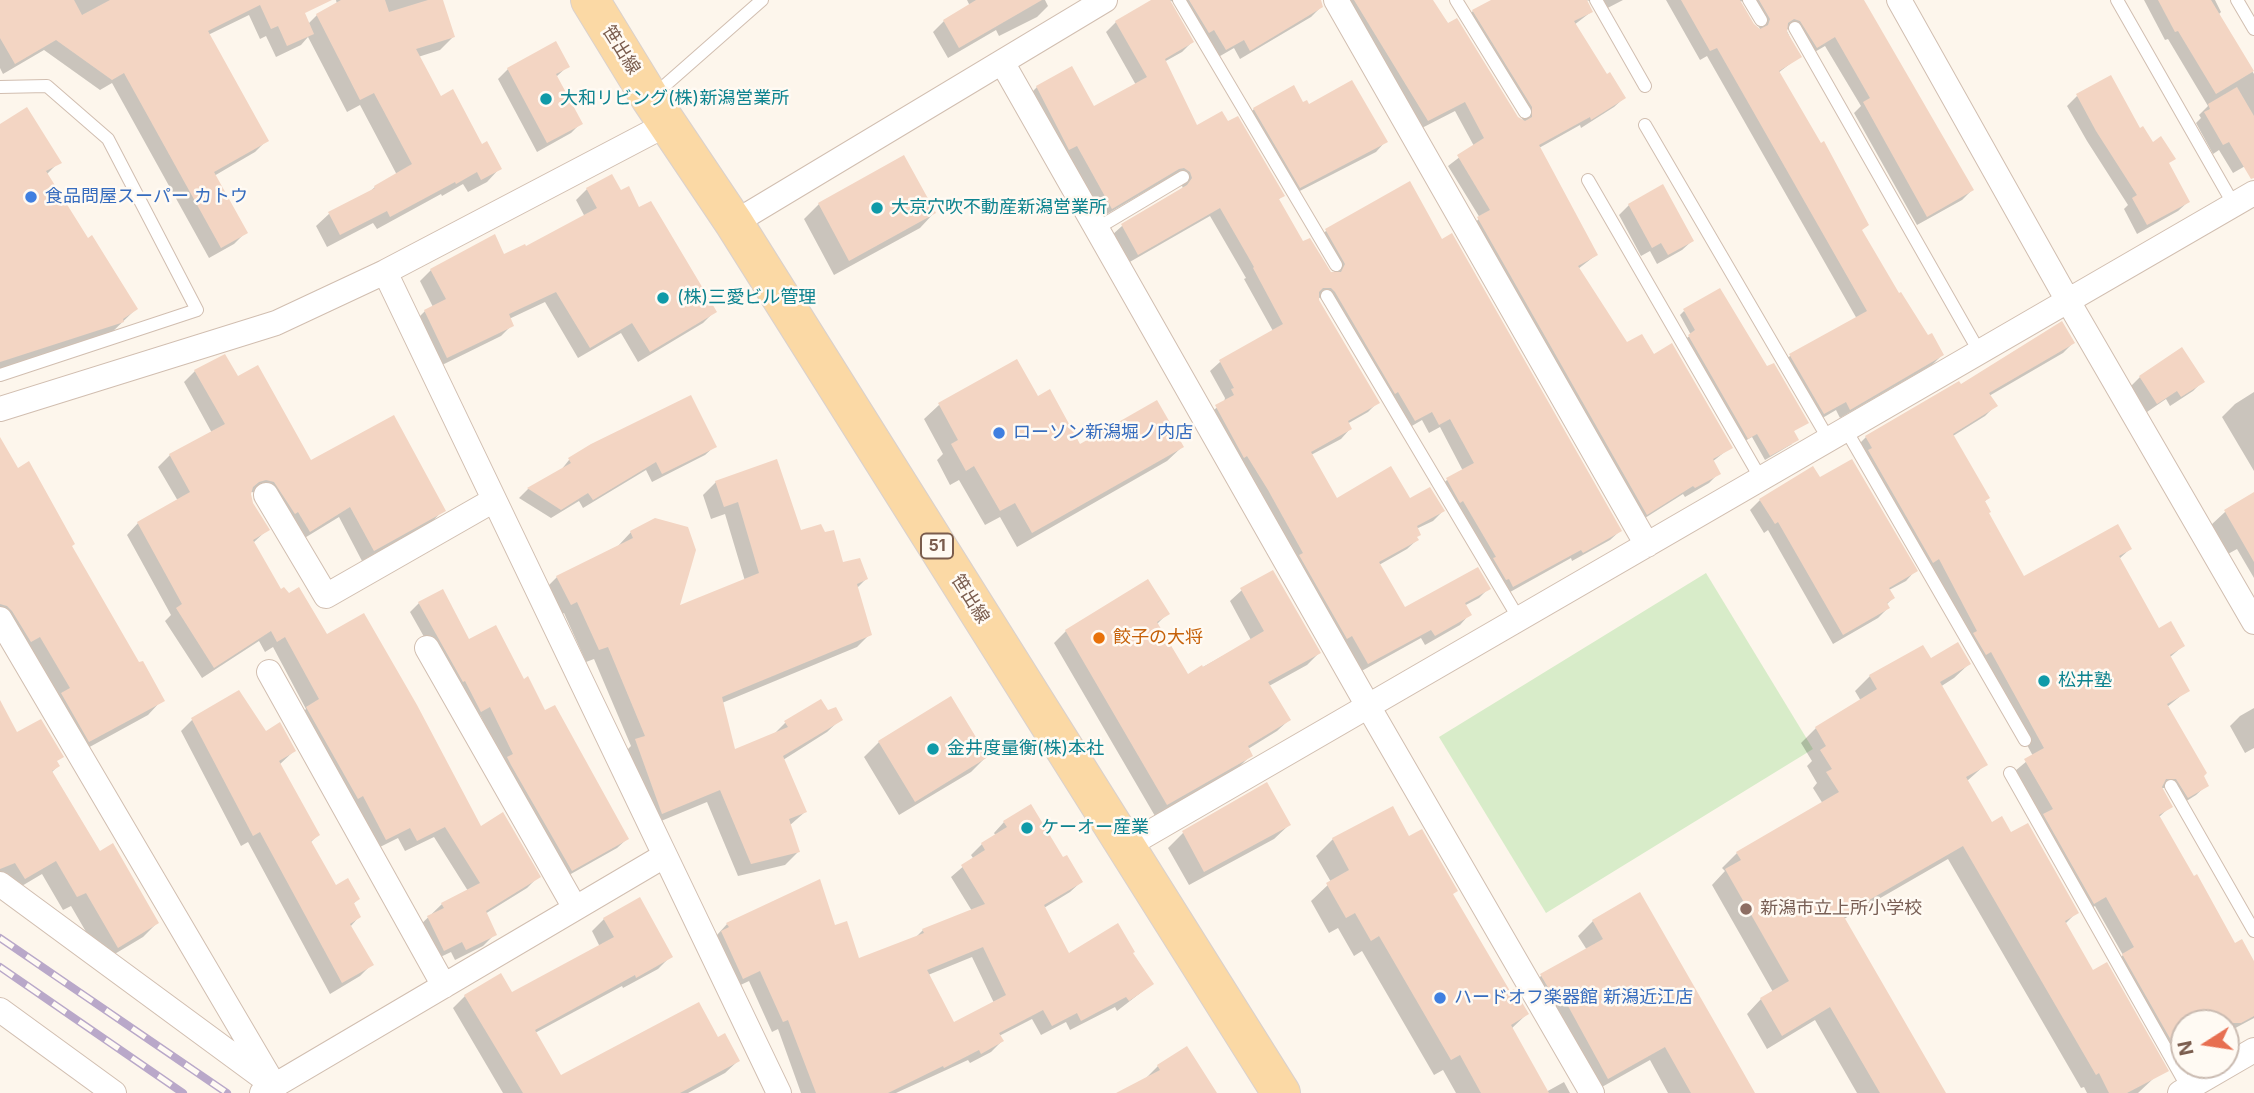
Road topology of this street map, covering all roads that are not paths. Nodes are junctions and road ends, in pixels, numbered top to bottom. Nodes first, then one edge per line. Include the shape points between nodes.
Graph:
1 (590, 0) edge
2 (762, 0) edge
3 (1105, 0) edge
4 (1179, 0) edge
5 (1336, 0) edge
6 (1456, 0) edge
7 (1596, 0) edge
8 (1749, 0) edge
9 (1899, 0) edge
10 (2118, 0) edge
11 (2237, 0) edge
12 (1078, 7) edge
13 (1761, 20) dead end
14 (1795, 28) dead end
15 (2254, 29) edge
16 (1002, 62) junction
17 (1645, 86) dead end
18 (0, 87) edge
19 (660, 111) junction
20 (1525, 112) dead end
21 (1645, 125) dead end
22 (1183, 177) dead end
23 (1588, 180) dead end
24 (2244, 199) edge
25 (734, 223) junction
26 (1096, 229) junction
27 (1336, 265) dead end
28 (385, 272) junction
29 (1327, 296) dead end
30 (2068, 302) junction
31 (1980, 353) junction
32 (0, 375) edge
33 (0, 409) edge
34 (1837, 435) junction
35 (1761, 479) junction
36 (266, 495) dead end
37 (494, 500) junction
38 (1647, 545) junction
39 (0, 619) edge
40 (1519, 620) junction
41 (2254, 622) edge
42 (427, 648) dead end
43 (269, 672) dead end
44 (1368, 706) junction
45 (2025, 740) dead end
46 (2010, 773) dead end
47 (2171, 786) dead end
48 (1125, 847) junction
49 (664, 856) junction
50 (0, 884) edge
51 (576, 908) junction
52 (2254, 931) edge
53 (444, 985) junction
54 (0, 1010) edge
55 (2254, 1050) edge
56 (274, 1091) edge
57 (2184, 1091) edge
58 (114, 1093) edge
59 (779, 1093) edge
60 (1281, 1093) edge
61 (1592, 1093) edge

1 - 19 main road, 笹出線 / 51
2 - 19 lane
3 - 12 street
4 - 27 lane
5 - 38 street
6 - 20 lane
7 - 17 lane
8 - 13 lane
9 - 30 street
10 - 24 lane
11 - 15 lane
12 - 16 street
14 - 31 lane
16 - 25 street
16 - 26 street
18 - 32 lane via 47,86 108,139 197,310
19 - 25 main road, 笹出線 / 51
19 - 28 street
21 - 34 lane
22 - 26 lane
23 - 35 lane
24 - 30 street
25 - 48 main road, 笹出線 / 51
26 - 44 street
28 - 33 street via 276,323
28 - 37 street
29 - 40 lane
30 - 31 street
30 - 41 street
31 - 34 street
34 - 35 street
34 - 45 lane
35 - 38 street
36 - 37 street via 326,596
37 - 49 street
38 - 40 street
39 - 56 street
40 - 44 street
42 - 51 street
43 - 53 street
44 - 48 street
44 - 61 street
46 - 57 lane
47 - 52 lane
48 - 60 main road, 笹出線 / 51
49 - 51 street
49 - 59 street
50 - 56 street
51 - 53 street
53 - 56 street
54 - 58 street
55 - 57 street

